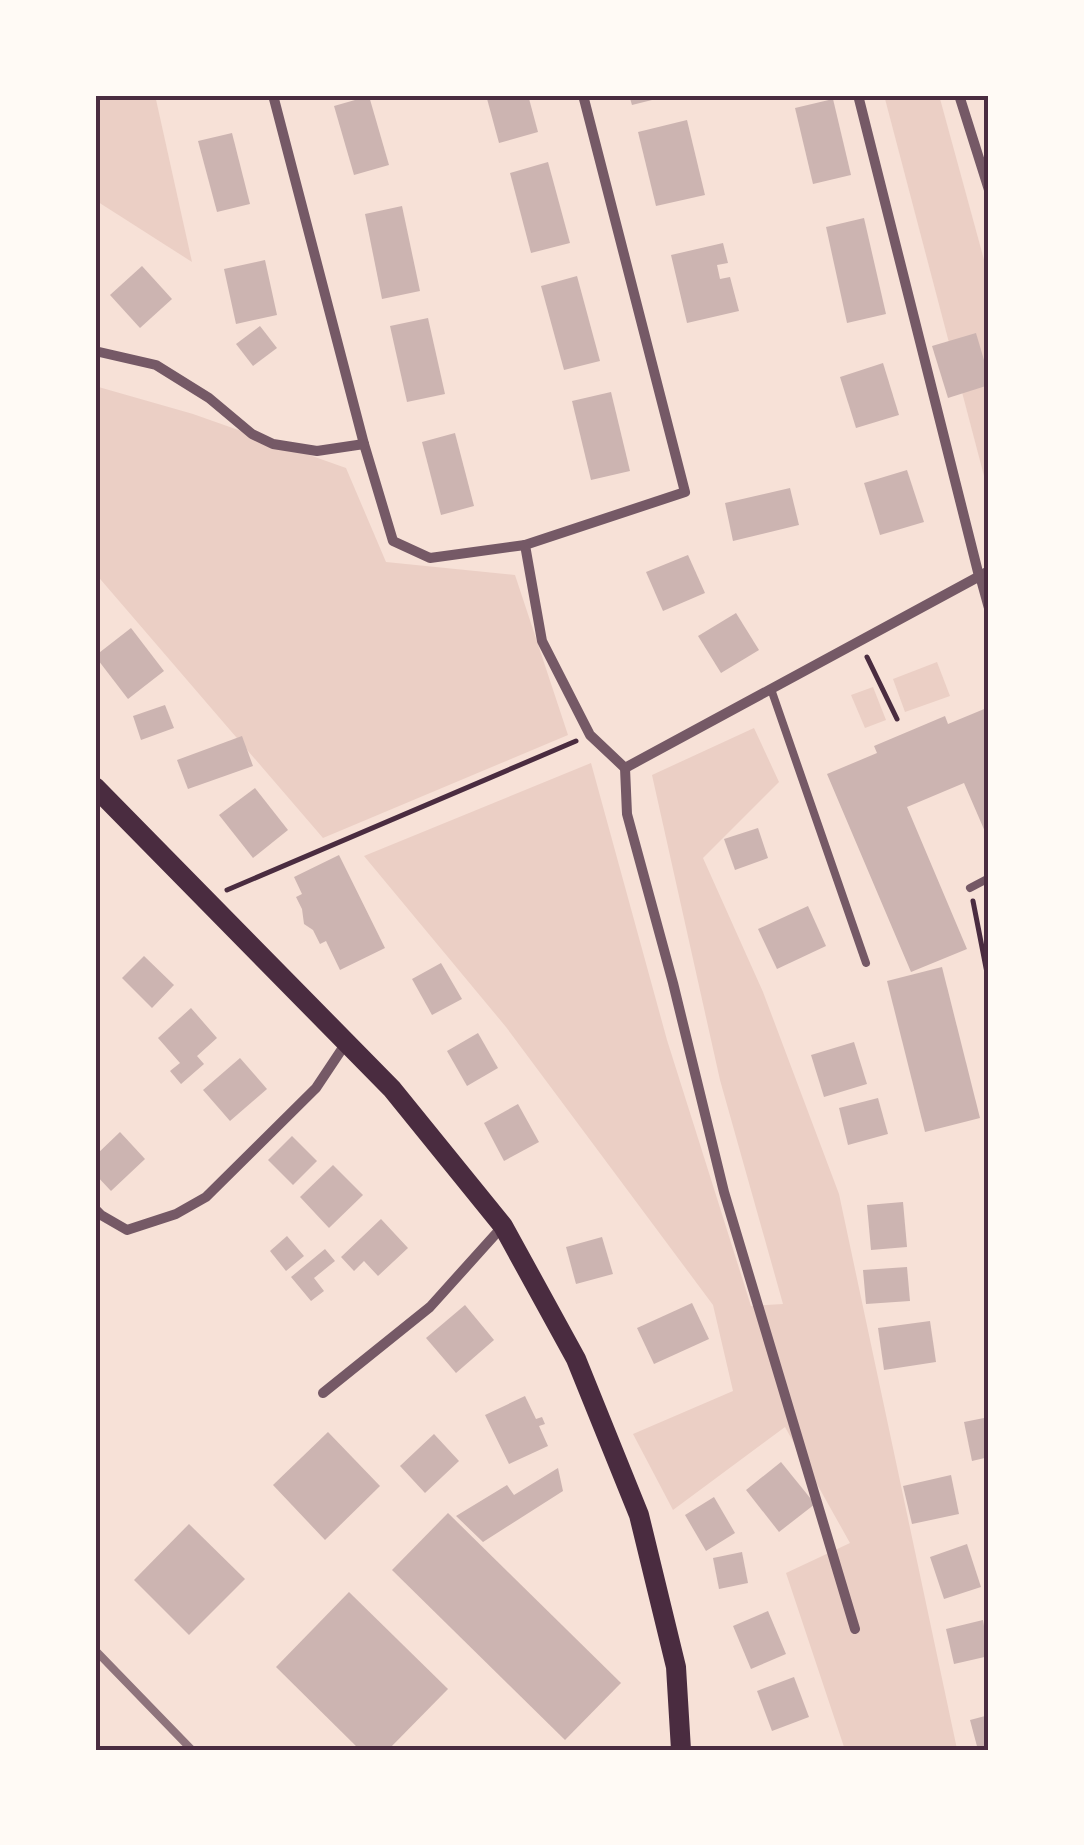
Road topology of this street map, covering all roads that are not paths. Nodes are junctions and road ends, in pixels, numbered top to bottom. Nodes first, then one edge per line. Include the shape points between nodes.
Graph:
1 (273, 95) edge
2 (583, 95) edge
3 (858, 95) edge
4 (960, 95) edge
5 (989, 190) edge
6 (95, 351) edge
7 (364, 444) junction
8 (525, 545) junction
9 (984, 573) edge
10 (989, 612) edge
11 (770, 689) junction
12 (625, 768) junction
13 (95, 786) edge
14 (989, 878) edge
15 (970, 888) road end
16 (866, 963) dead end
17 (347, 1042) junction
18 (95, 1210) edge
19 (503, 1226) junction
20 (323, 1393) dead end
21 (855, 1629) dead end
22 (681, 1750) edge

1 - 7 street
2 - 8 street via 685,492
3 - 9 street
4 - 5 street
6 - 7 street via 156,365 273,444 316,451
7 - 8 street via 393,540 430,558
8 - 12 street via 542,641 590,736
9 - 10 lane
9 - 11 street
11 - 12 street
11 - 16 lane
12 - 21 street via 627,814 724,1192
13 - 17 main road
14 - 15 lane
17 - 18 street via 316,1088 206,1197 126,1230
17 - 19 main road
19 - 20 street via 430,1307
19 - 22 main road via 576,1359 640,1515 676,1667

